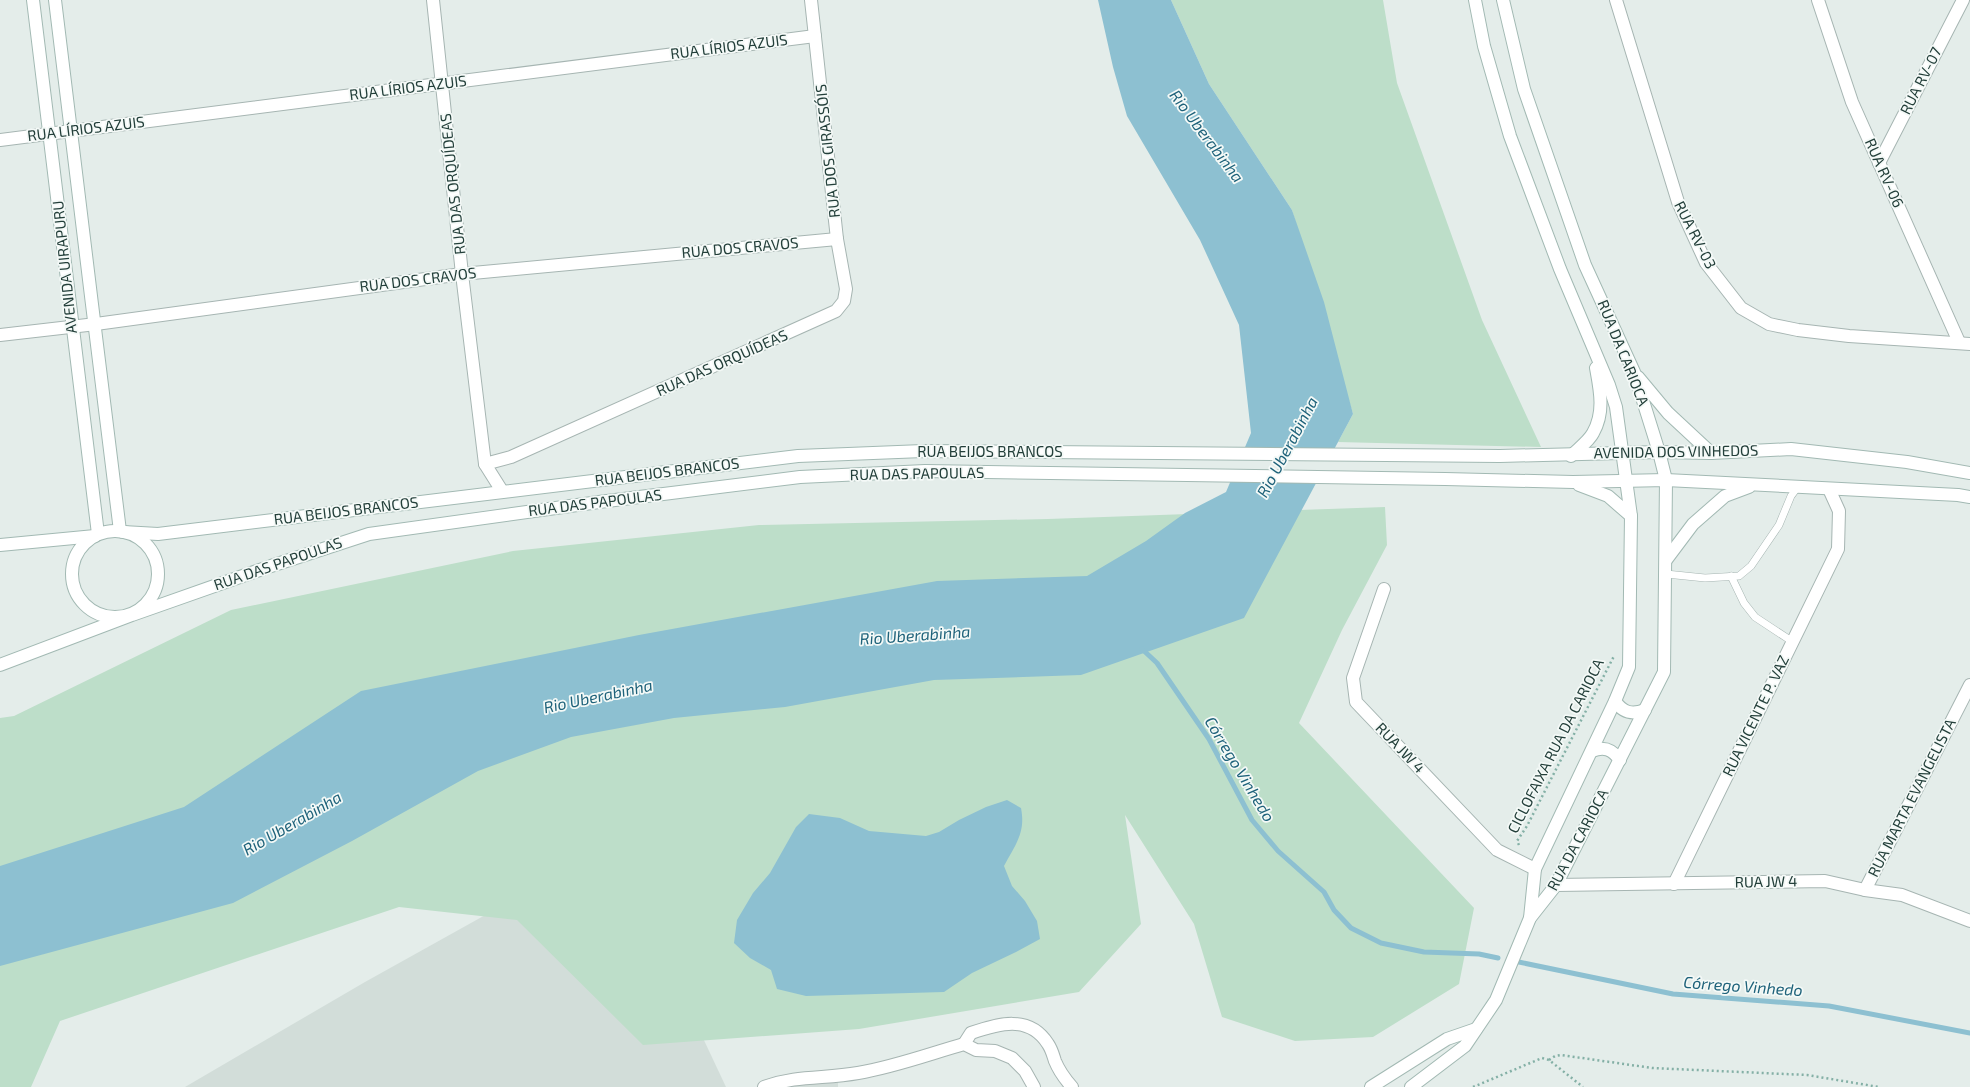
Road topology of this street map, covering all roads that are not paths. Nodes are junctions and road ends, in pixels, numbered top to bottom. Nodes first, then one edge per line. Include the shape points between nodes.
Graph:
1 (33, 0) edge
2 (55, 0) edge
3 (433, 0) edge
4 (811, 0) edge
5 (1475, 0) edge
6 (1503, 0) edge
7 (1616, 0) edge
8 (1818, 0) edge
9 (1963, 0) edge
10 (815, 36) junction
11 (443, 84) junction
12 (70, 131) junction
13 (51, 134) junction
14 (0, 140) edge
15 (1879, 163) junction
16 (837, 239) junction
17 (462, 274) junction
18 (844, 301) joint
19 (96, 324) junction
20 (72, 326) junction
21 (0, 335) edge
22 (1590, 339) junction
23 (1965, 343) edge
24 (1634, 372) junction
25 (1660, 452) junction
26 (1623, 453) junction
27 (1711, 453) junction
28 (1381, 455) joint
29 (1571, 456) junction
30 (485, 464) junction
31 (1970, 473) edge
32 (1386, 479) joint
33 (1666, 480) junction
34 (1573, 482) junction
35 (1626, 482) junction
36 (1754, 485) junction
37 (1797, 488) junction
38 (1829, 490) junction
39 (502, 491) junction
40 (1970, 497) edge
41 (1631, 516) junction
42 (122, 532) junction
43 (97, 535) junction
44 (0, 545) edge
45 (1666, 560) junction
46 (1666, 574) junction
47 (1731, 576) junction
48 (1384, 589) dead end
49 (132, 615) junction
50 (1793, 642) junction
51 (0, 665) edge
52 (1970, 685) edge
53 (1615, 701) junction
54 (1645, 710) junction
55 (1592, 751) junction
56 (1620, 760) junction
57 (1531, 868) junction
58 (1674, 884) junction
59 (1556, 885) junction
60 (1864, 890) junction
61 (1970, 921) edge
62 (1529, 922) junction
63 (1476, 1029) junction
64 (964, 1044) junction
65 (838, 1082) edge
66 (764, 1087) edge
67 (1034, 1087) edge
68 (1072, 1087) edge
69 (1371, 1087) edge
70 (1411, 1087) edge

1 - 13 street, AVENIDA UIRAPURU
2 - 12 street, AVENIDA UIRAPURU
3 - 11 street, RUA DAS ORQUÍDEAS
4 - 10 street, RUA DOS GIRASSÓIS
5 - 22 street, RUA DA CARIOCA via 1484,46 1510,136 1560,270
6 - 24 street, RUA DA CARIOCA via 1524,89 1583,257
7 - 23 street, RUA RV-03 via 1678,202 1706,263 1741,308 1769,324 1798,330 1849,336
8 - 15 street, RUA RV-06 via 1852,102
9 - 15 street, RUA RV-07
10 - 11 street, RUA LÍRIOS AZUIS
10 - 16 street, RUA DOS GIRASSÓIS
11 - 12 street, RUA LÍRIOS AZUIS
11 - 17 street, RUA DAS ORQUÍDEAS
12 - 13 street, RUA LÍRIOS AZUIS
12 - 19 street, AVENIDA UIRAPURU
13 - 14 street, RUA LÍRIOS AZUIS
13 - 20 street, AVENIDA UIRAPURU
15 - 23 street, RUA RV-06
16 - 17 street, RUA DOS CRAVOS
16 - 18 street, RUA DOS GIRASSÓIS via 846,289
17 - 19 street, RUA DOS CRAVOS
17 - 30 street, RUA DAS ORQUÍDEAS
18 - 30 street, RUA DAS ORQUÍDEAS via 836,311 511,457
19 - 20 street, RUA DOS CRAVOS
19 - 42 street, AVENIDA UIRAPURU
20 - 21 street, RUA DOS CRAVOS
20 - 43 street, AVENIDA UIRAPURU
22 - 26 street, RUA DA CARIOCA via 1616,407
22 - 29 street via 1602,398 1599,419 1593,434
24 - 25 street, RUA DA CARIOCA
24 - 27 street via 1668,413
25 - 26 street, AVENIDA DOS VINHEDOS
25 - 27 street, AVENIDA DOS VINHEDOS
25 - 33 street, RUA DA CARIOCA
26 - 29 street, AVENIDA DOS VINHEDOS
26 - 35 street, RUA DA CARIOCA
27 - 31 street, AVENIDA DOS VINHEDOS via 1791,449 1907,462
28 - 29 street, AVENIDA DOS VINHEDOS
28 - 39 street, RUA BEIJOS BRANCOS via 923,451 798,456
30 - 39 street, RUA DAS ORQUÍDEAS
32 - 34 street, AVENIDA DOS VINHEDOS
32 - 49 street, RUA DAS PAPOULAS via 925,471 800,477 369,534
33 - 35 street, AVENIDA DOS VINHEDOS
33 - 36 street, AVENIDA DOS VINHEDOS
33 - 45 street, RUA DA CARIOCA
34 - 35 street, AVENIDA DOS VINHEDOS
34 - 41 street via 1608,496
35 - 41 street, RUA DA CARIOCA
36 - 37 street, AVENIDA DOS VINHEDOS
36 - 45 street via 1725,496 1693,524
37 - 38 street, AVENIDA DOS VINHEDOS
37 - 47 lane via 1779,525 1752,566 1739,576
38 - 40 street, AVENIDA DOS VINHEDOS via 1958,494
38 - 50 street, RUA VICENTE P. VAZ via 1839,511 1838,549
39 - 42 street, RUA BEIJOS BRANCOS via 158,534
41 - 53 street, RUA DA CARIOCA via 1629,667
42 - 43 street
42 - 49 street via 133,534 147,544 156,558 159,575 156,592 146,606
43 - 44 street
43 - 49 street via 82,546 74,560 72,577 76,592 85,606 99,615 115,618
45 - 46 street, RUA DA CARIOCA
46 - 47 lane via 1705,578
46 - 54 street, RUA DA CARIOCA via 1664,672
47 - 50 lane via 1744,603 1755,617
48 - 57 street, RUA JW 4 via 1353,678 1356,702 1497,850
49 - 51 street, RUA DAS PAPOULAS
50 - 58 street, RUA VICENTE P. VAZ
52 - 60 street, RUA MARTA EVANGELISTA
53 - 54 street via 1620,708 1628,712 1637,713
53 - 55 street, RUA DA CARIOCA
54 - 56 street, RUA DA CARIOCA
55 - 56 street via 1608,748
55 - 57 street, RUA DA CARIOCA
56 - 59 street, RUA DA CARIOCA
57 - 62 street, RUA DA CARIOCA
58 - 59 street, RUA JW 4
58 - 60 street, RUA JW 4 via 1825,881
59 - 62 street, RUA DA CARIOCA
60 - 61 street, RUA JW 4 via 1902,895
62 - 63 street via 1496,1000
63 - 69 street via 1447,1039
63 - 70 street via 1465,1046
64 - 65 street
64 - 67 street via 976,1050 995,1051 1012,1058 1025,1071
64 - 68 street via 971,1032 997,1024 1007,1022 1027,1026 1036,1031 1048,1044 1060,1071
65 - 66 street via 795,1078

